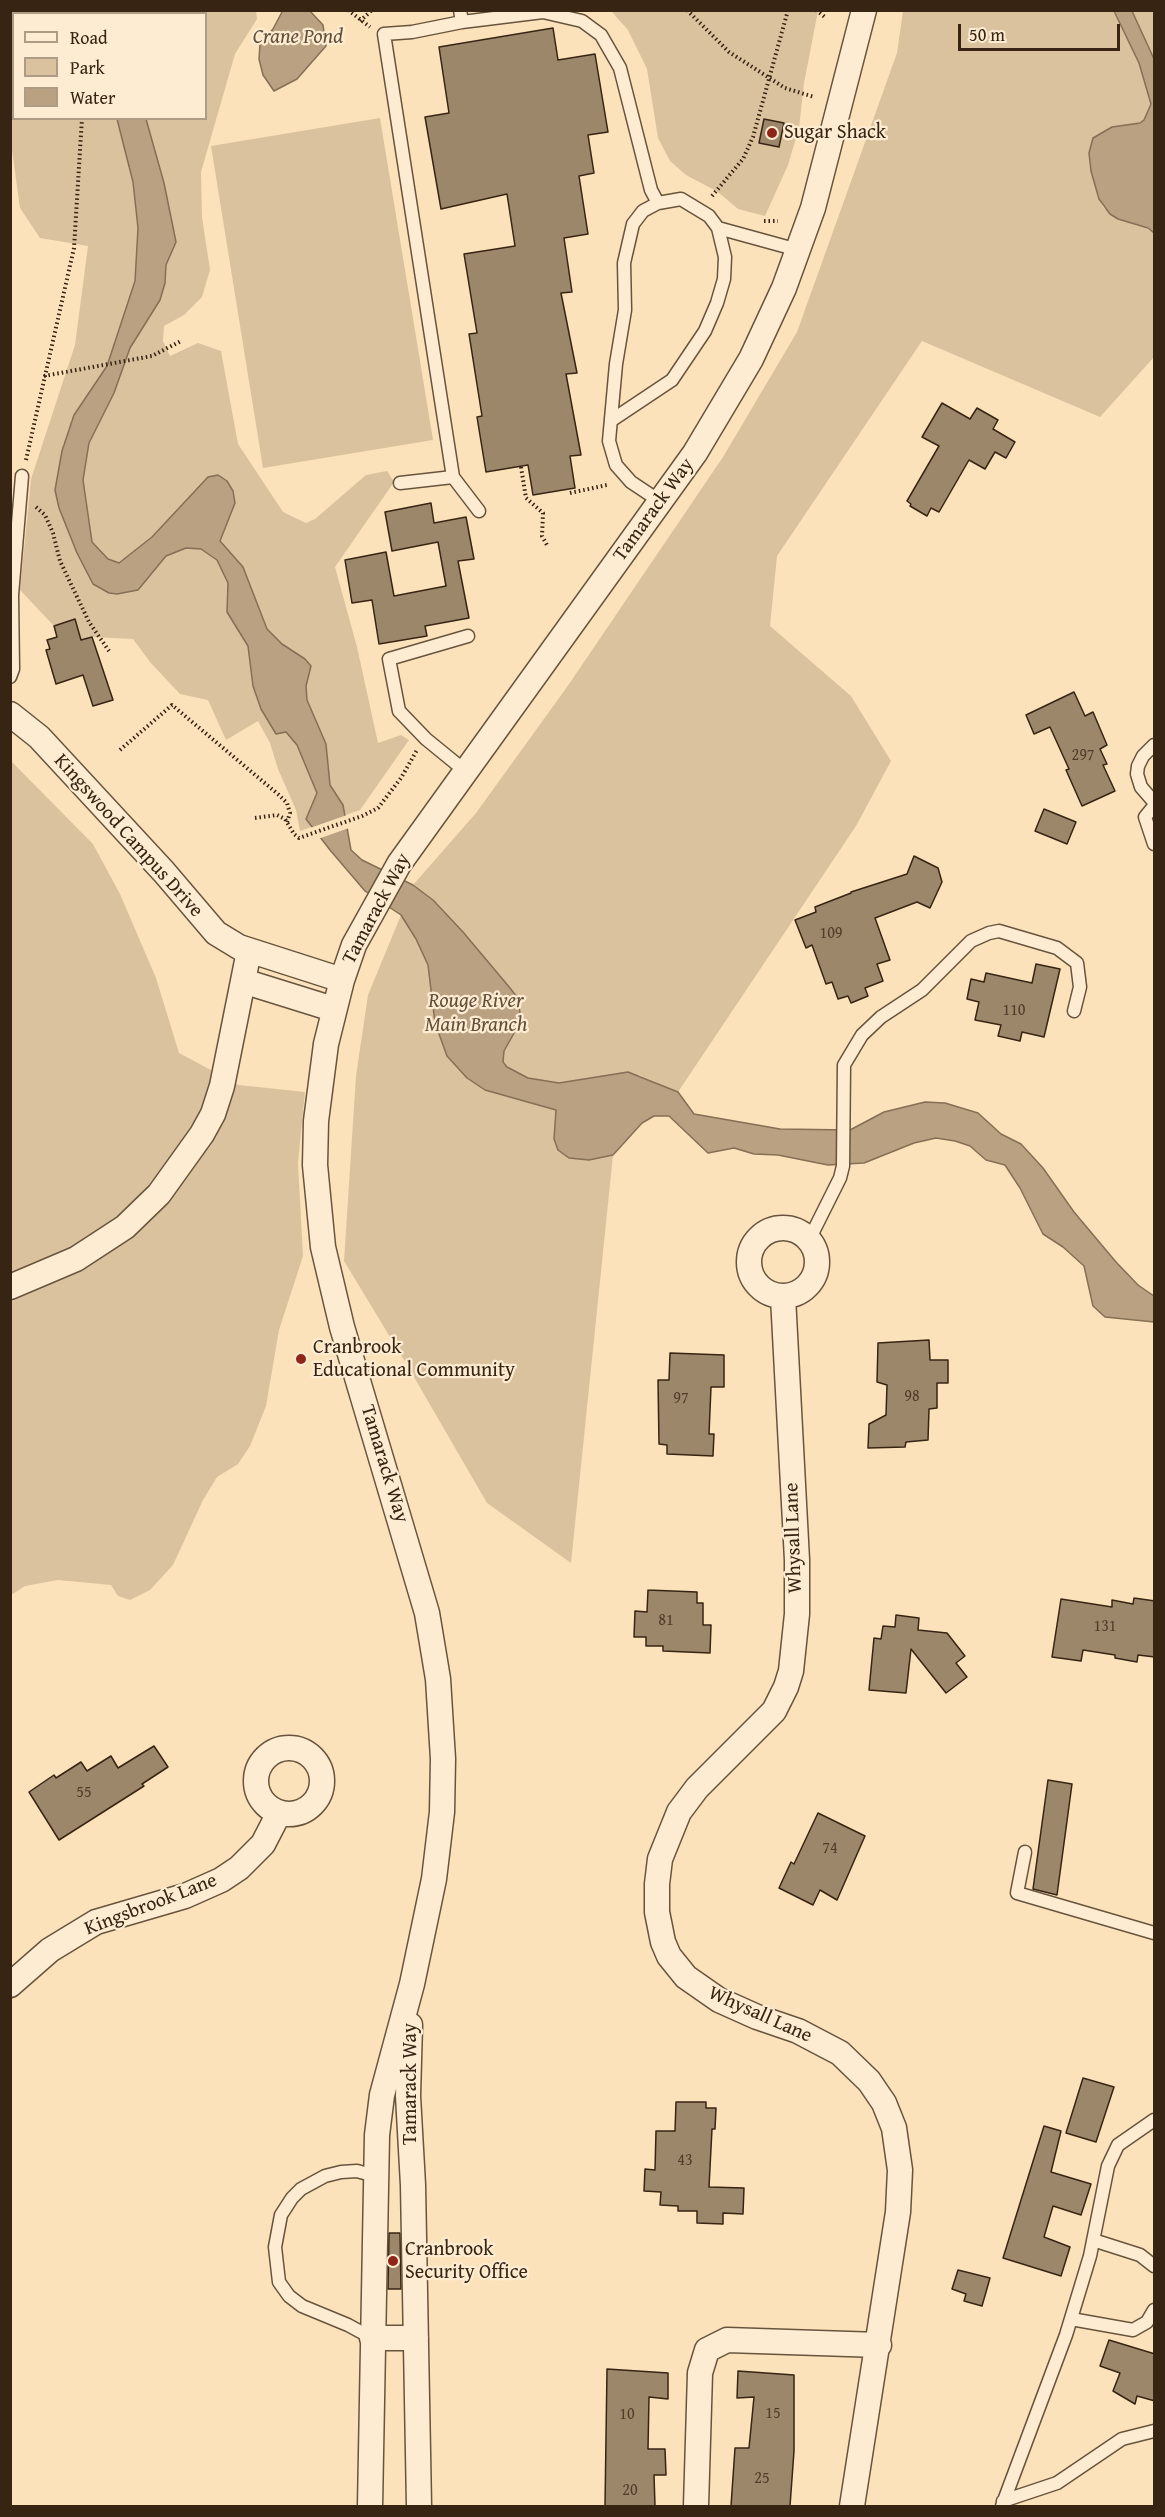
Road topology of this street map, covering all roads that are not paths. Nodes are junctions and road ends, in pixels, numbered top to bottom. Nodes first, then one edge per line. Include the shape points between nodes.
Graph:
1 (864, 10) edge
2 (461, 16) edge
3 (658, 203) junction
4 (718, 228) junction
5 (798, 250) junction
6 (612, 420) junction
7 (22, 476) road end
8 (453, 477) junction
9 (400, 483) dead end
10 (661, 502) junction
11 (479, 511) dead end
12 (468, 636) dead end
13 (10, 677) edge
14 (10, 714) edge
15 (1155, 745) edge
16 (464, 770) junction
17 (1155, 804) edge
18 (1155, 843) edge
19 (249, 951) junction
20 (342, 980) junction
21 (243, 981) junction
22 (333, 1009) junction
23 (1074, 1011) dead end
24 (809, 1240) junction
25 (10, 1287) edge
26 (783, 1297) junction
27 (279, 1813) dead end
28 (1025, 1852) dead end
29 (1155, 1933) edge
30 (412, 1984) junction
31 (10, 1985) edge
32 (1155, 2120) edge
33 (375, 2176) junction
34 (413, 2185) junction
35 (1093, 2240) junction
36 (1155, 2266) edge
37 (1155, 2310) edge
38 (1071, 2319) junction
39 (372, 2338) junction
40 (416, 2338) junction
41 (879, 2345) junction
42 (1154, 2431) edge
43 (1002, 2504) edge
44 (370, 2506) edge
45 (419, 2506) edge
46 (696, 2506) edge
47 (852, 2506) edge

1 - 5 street, Tamarack Way via 826,164
2 - 3 lane via 543,12 582,21 601,35 620,68 651,190
2 - 8 lane via 412,32 384,34
3 - 4 lane via 681,199 709,216
3 - 6 lane via 643,211 633,224 624,263 625,309
4 - 5 lane
4 - 6 lane via 725,257 724,279 705,331 672,380
5 - 10 street, Tamarack Way via 768,325 733,393
6 - 10 lane via 609,441 616,465 631,482
7 - 13 lane
8 - 9 lane
8 - 11 lane
10 - 16 street, Tamarack Way
12 - 16 lane via 388,659 399,711
14 - 19 street, Kingswood Campus Drive via 39,737 164,872 210,928
15 - 17 lane via 1143,756 1137,774
16 - 20 street, Tamarack Way via 411,844 365,924
17 - 18 lane via 1145,817
19 - 20 street, Kingswood Campus Drive
19 - 21 street
20 - 22 street, Tamarack Way
21 - 22 street
21 - 25 street via 218,1100 202,1134 168,1181 136,1216 101,1244 62,1267
22 - 30 street, Tamarack Way via 316,1121 323,1247 342,1327 427,1613 440,1699 443,1777 439,1846
23 - 24 lane via 1080,987 1077,963 1042,942 999,932 971,941 922,990 868,1028 848,1056 843,1074 843,1166
24 - 26 street via 816,1252 816,1274 803,1290
24 - 26 street via 795,1230 773,1229 751,1251 750,1272 755,1282 772,1295
26 - 41 street, Whysall Lane via 797,1560 791,1671 774,1711 697,1788 679,1812 660,1859 657,1912 669,1956 695,1984 728,2004 798,2031 840,2053 884,2103 897,2142 900,2180
27 - 31 street, Kingsbrook Lane via 262,1844 221,1880 185,1896 96,1922 50,1950
28 - 29 lane via 1017,1893
30 - 33 street, Tamarack Way via 382,2095
30 - 34 street, Tamarack Way via 408,2096
32 - 35 lane via 1118,2145 1108,2166
33 - 34 street
33 - 39 street, Tamarack Way
33 - 39 lane via 341,2172 302,2189 282,2215 274,2247 279,2282 289,2296 302,2306
34 - 40 street, Tamarack Way
35 - 36 lane via 1140,2255
35 - 38 lane
37 - 38 lane via 1147,2322 1133,2330
38 - 43 lane
39 - 40 street
39 - 44 street, Tamarack Way
40 - 45 street, Tamarack Way
41 - 46 street via 736,2340 720,2342 707,2350 700,2373
41 - 47 street, Whysall Lane
42 - 43 lane via 1122,2439 1057,2483

